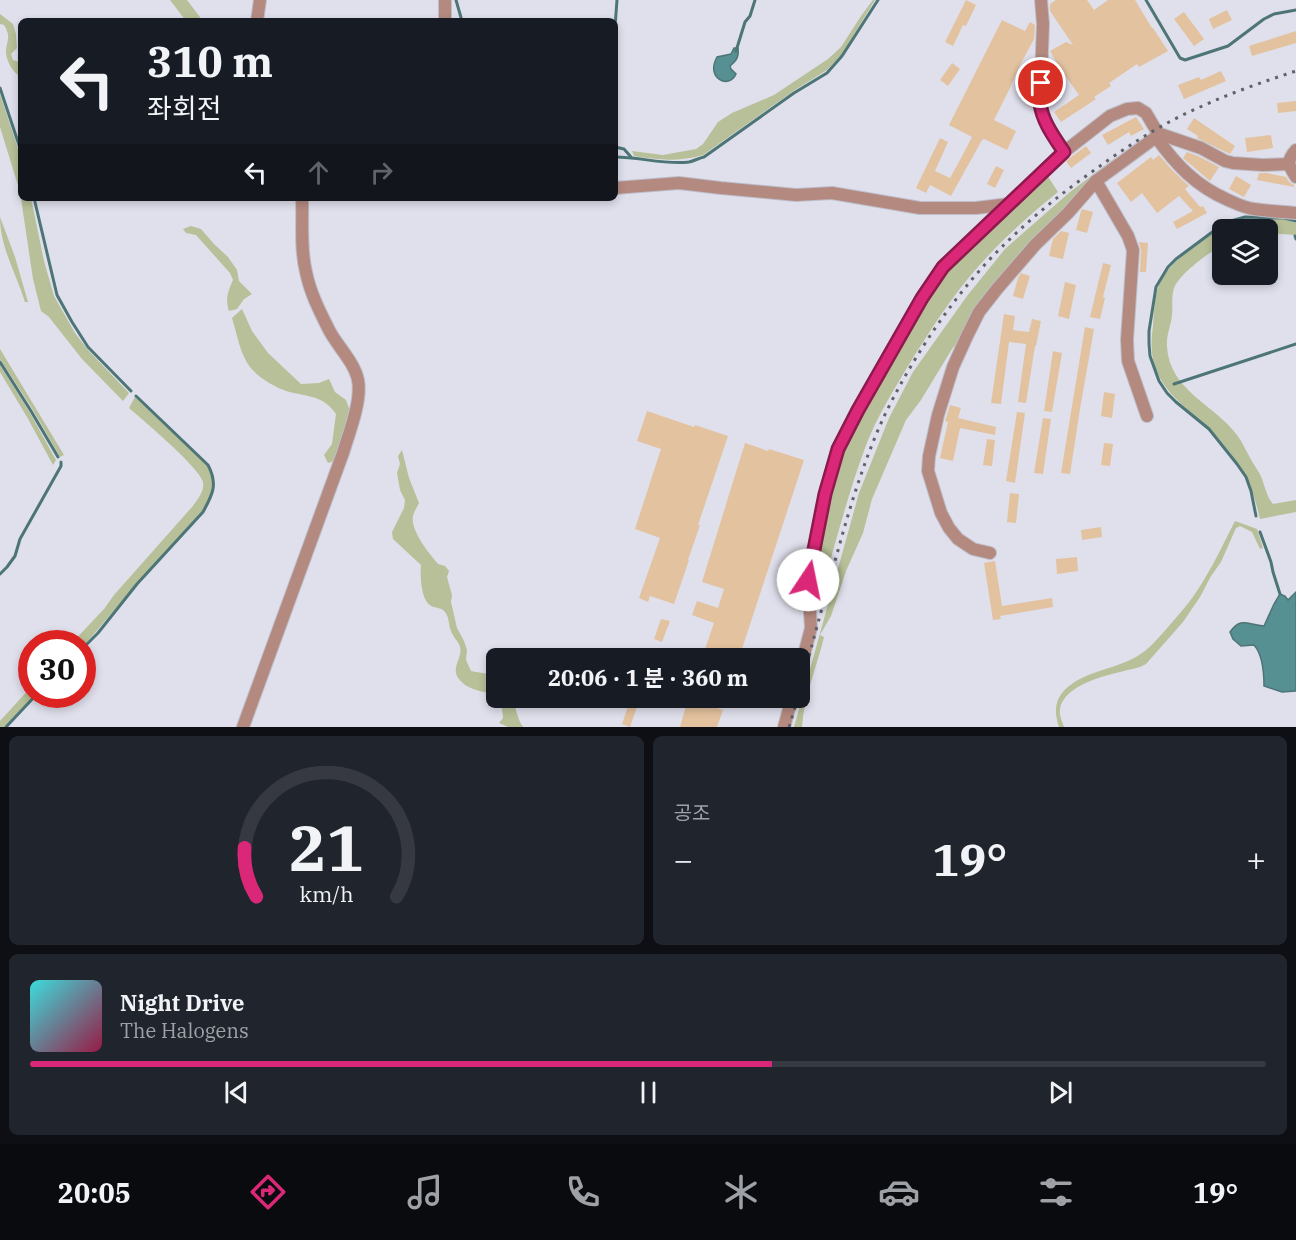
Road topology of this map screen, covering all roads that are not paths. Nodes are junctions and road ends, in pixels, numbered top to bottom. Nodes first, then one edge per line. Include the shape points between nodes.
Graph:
1 (260, 0) edge
2 (445, 0) edge
3 (1041, 0) edge
4 (257, 18) edge
5 (445, 18) edge
6 (1156, 135) junction
7 (1296, 150) edge
8 (1064, 152) junction
9 (1289, 164) junction
10 (1296, 177) edge
11 (1096, 181) junction
12 (618, 188) edge
13 (302, 201) edge
14 (1009, 204) junction
15 (1296, 213) edge
16 (1147, 416) dead end
17 (990, 553) dead end
18 (806, 648) edge
19 (789, 708) edge
20 (243, 727) edge
21 (783, 727) edge

1 - 4 street
2 - 5 street
3 - 8 street via 1040,103 1050,131
6 - 8 street via 1146,113 1138,108 1128,109 1110,116
6 - 9 street via 1201,148 1233,163
6 - 11 street
6 - 15 street via 1184,171 1221,196 1253,209
7 - 9 street
8 - 14 street
9 - 10 street
11 - 16 street via 1133,250 1128,361
11 - 17 street via 1035,245 980,312 953,367 938,415 928,471 941,513 958,539 973,549
12 - 14 street via 679,183 796,195 832,193 920,208
13 - 20 street via 303,255 308,278 324,321 351,365 358,393 343,453
14 - 18 street via 943,267 838,449 808,580 811,628
19 - 21 street

